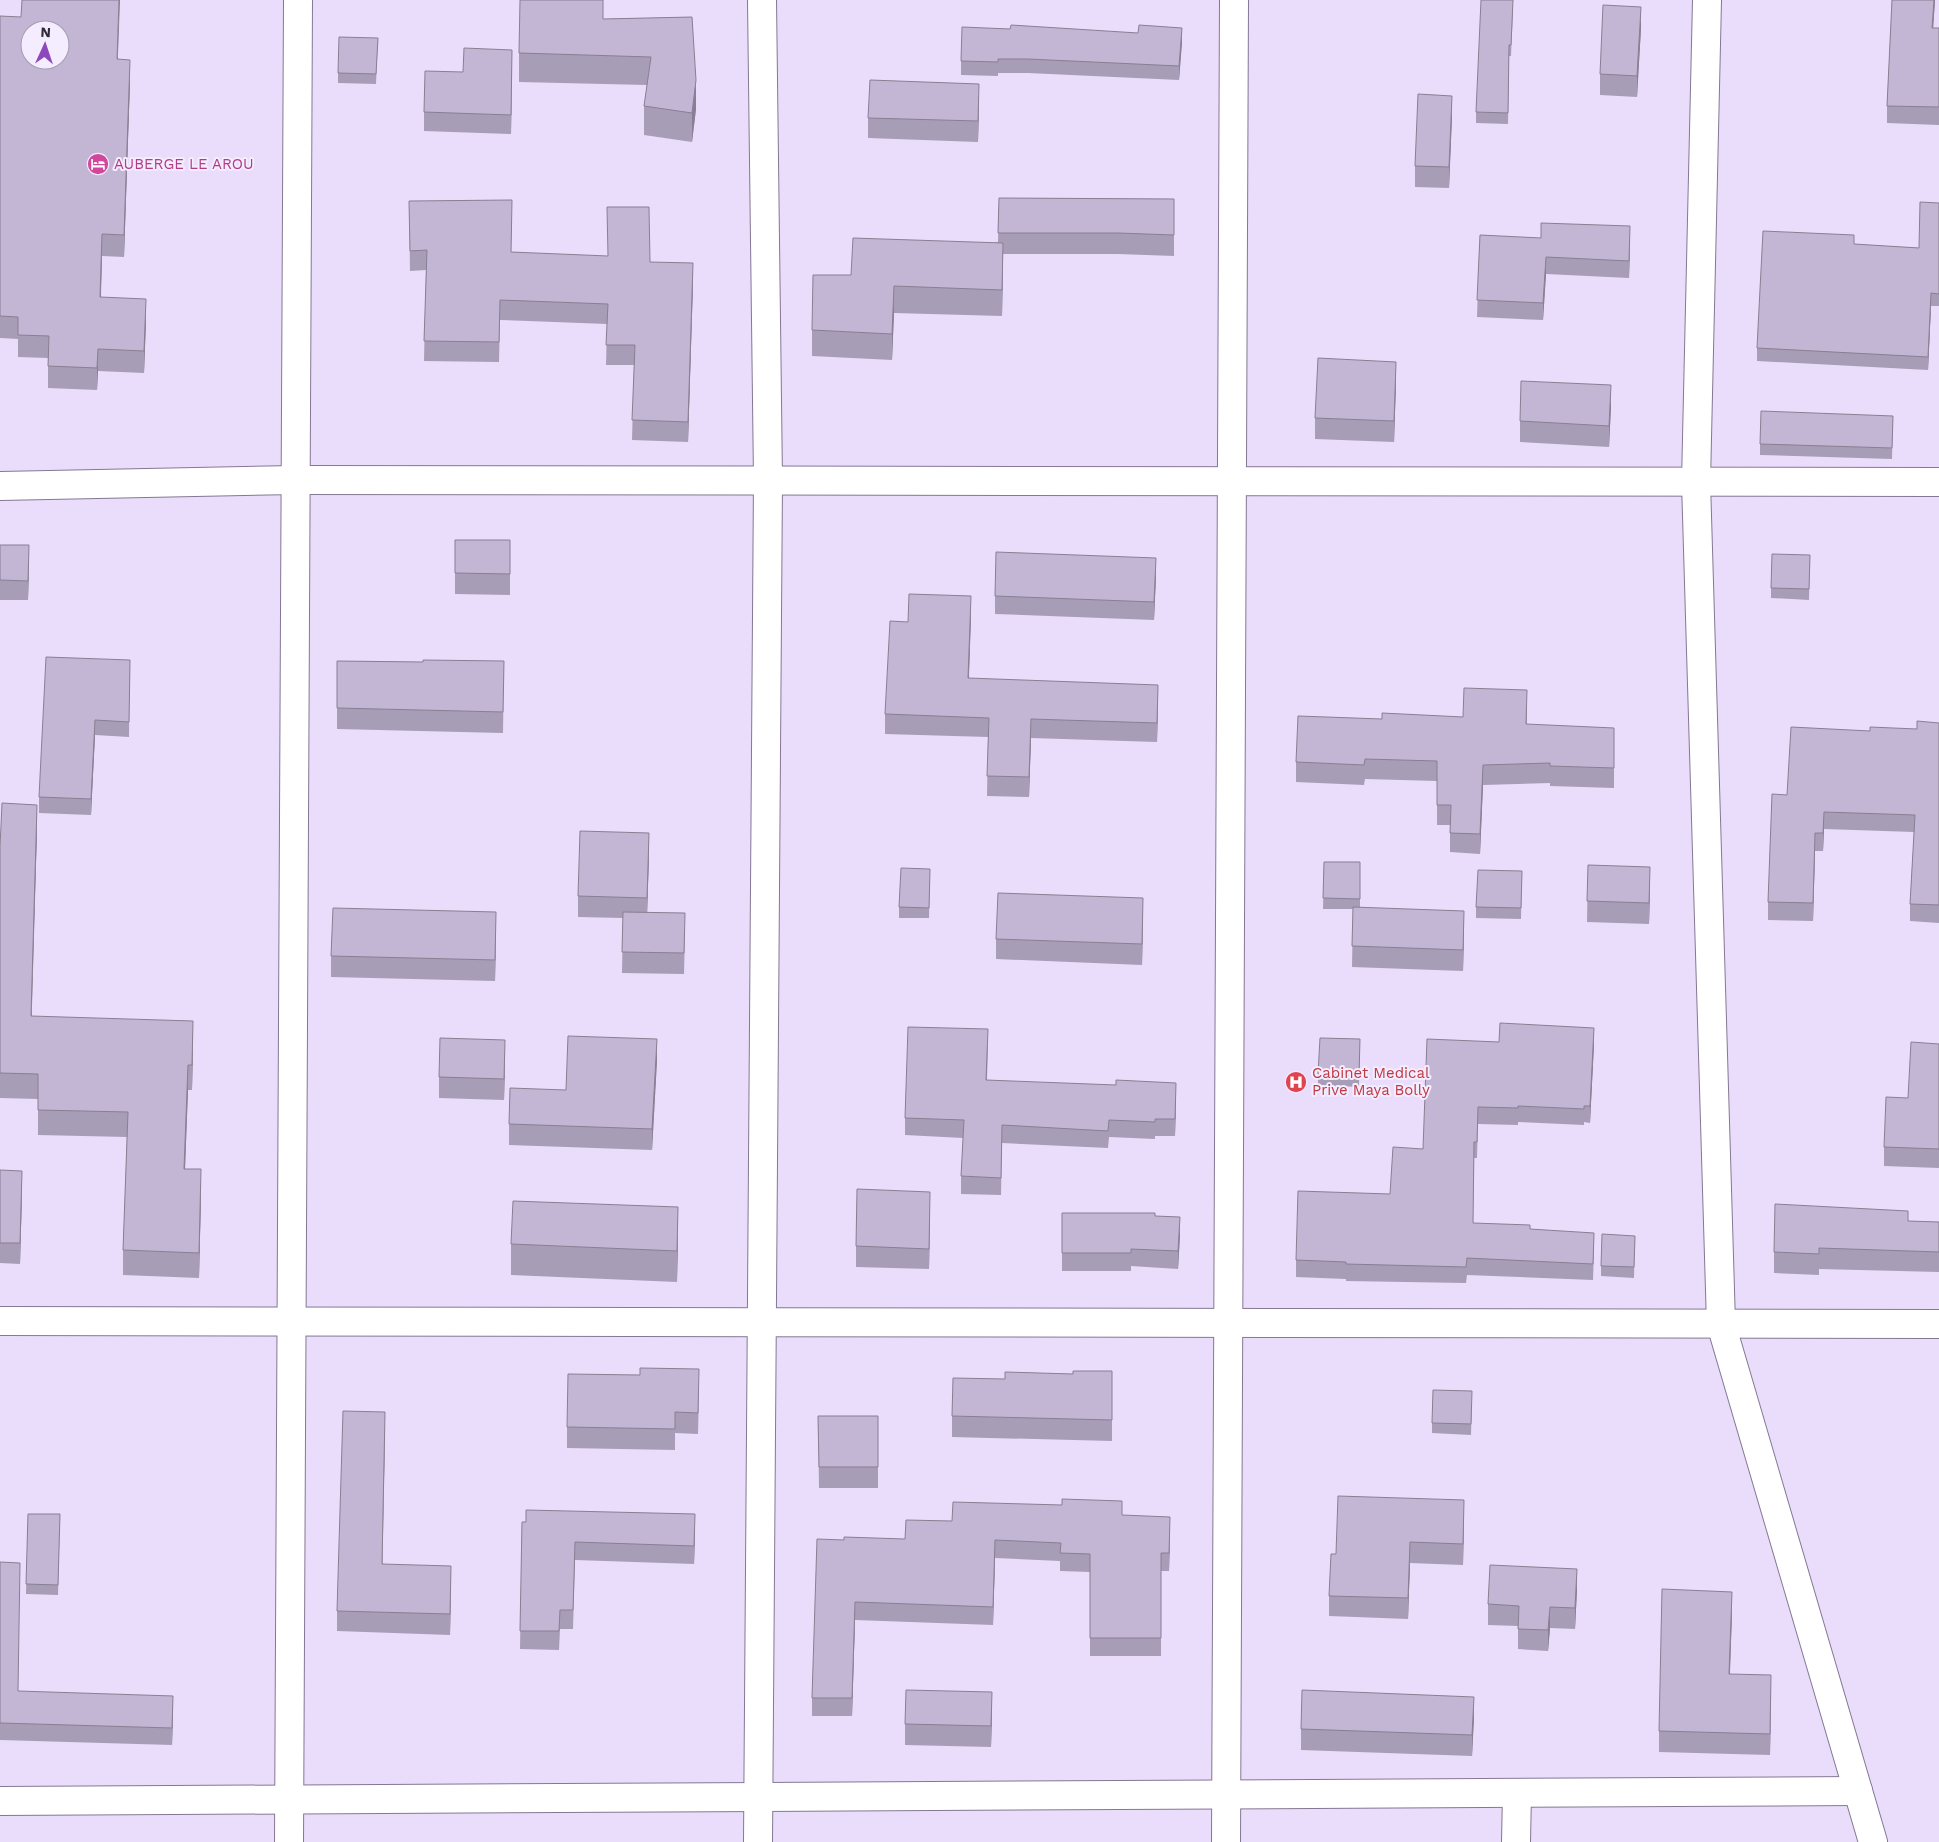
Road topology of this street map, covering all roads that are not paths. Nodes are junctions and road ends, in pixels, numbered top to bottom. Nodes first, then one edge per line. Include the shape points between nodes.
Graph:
1 (298, 0) edge
2 (762, 0) edge
3 (1234, 0) edge
4 (1707, 0) edge
5 (296, 480) junction
6 (768, 480) junction
7 (1232, 481) junction
8 (1696, 482) junction
9 (1939, 482) edge
10 (0, 486) edge
11 (0, 1321) edge
12 (291, 1322) junction
13 (760, 1322) junction
14 (1228, 1323) junction
15 (1720, 1324) junction
16 (1939, 1324) edge
17 (1858, 1791) junction
18 (1517, 1793) junction
19 (1226, 1795) junction
20 (758, 1798) junction
21 (290, 1800) junction
22 (0, 1801) edge
23 (289, 1842) edge
24 (758, 1842) edge
25 (1226, 1842) edge
26 (1516, 1842) edge
27 (1873, 1842) edge

1 - 5 street
2 - 6 street
3 - 7 street
4 - 8 street
5 - 6 street
5 - 10 street
5 - 12 street
6 - 7 street
6 - 13 street
7 - 8 street
7 - 14 street
8 - 9 street
8 - 15 street
11 - 12 street
12 - 13 street
12 - 21 street
13 - 14 street
13 - 20 street
14 - 15 street
14 - 19 street
15 - 16 street
15 - 17 street
17 - 18 street
17 - 27 street
18 - 19 street
18 - 26 street
19 - 20 street
19 - 25 street
20 - 21 street
20 - 24 street
21 - 22 street
21 - 23 street

